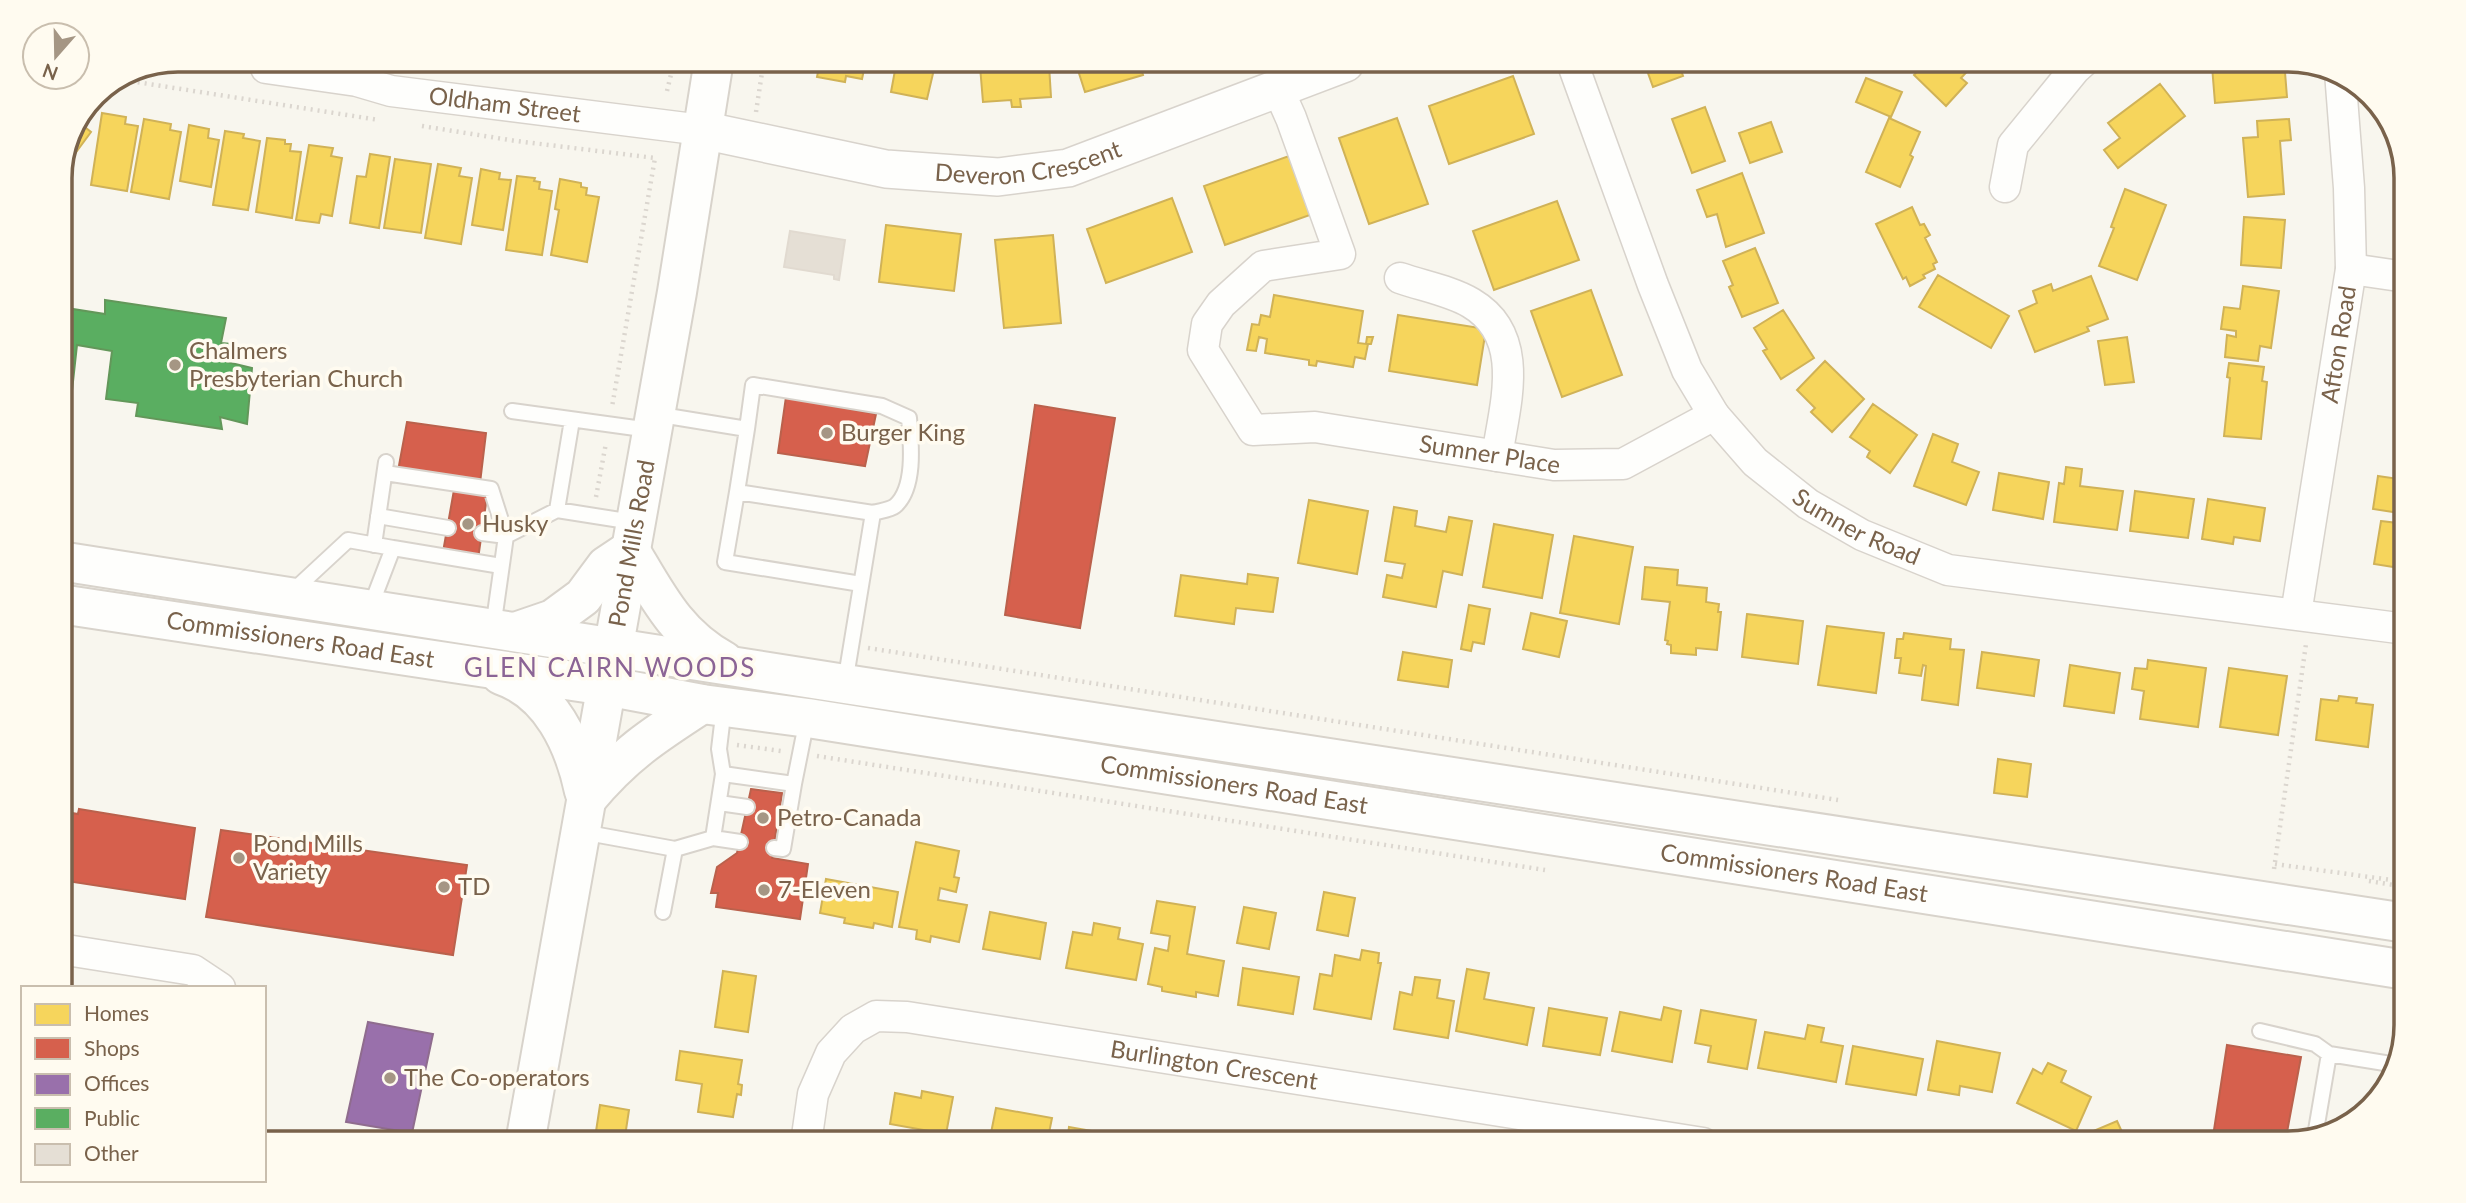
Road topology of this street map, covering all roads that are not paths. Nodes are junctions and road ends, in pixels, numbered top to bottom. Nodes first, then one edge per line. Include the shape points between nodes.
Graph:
1 (327, 72) edge
2 (712, 72) edge
3 (1322, 72) edge
4 (1576, 72) edge
5 (2073, 72) edge
6 (358, 74) edge
7 (2341, 86) edge
8 (1278, 89) junction
9 (702, 130) junction
10 (2005, 187) dead end
11 (2350, 269) junction
12 (2394, 275) edge
13 (1400, 278) dead end
14 (512, 411) dead end
15 (1714, 415) junction
16 (572, 420) junction
17 (653, 422) junction
18 (747, 429) junction
19 (1497, 456) junction
20 (737, 492) junction
21 (557, 510) junction
22 (873, 513) junction
23 (378, 516) junction
24 (447, 528) dead end
25 (482, 533) dead end
26 (506, 536) junction
27 (632, 536) junction
28 (374, 545) junction
29 (393, 548) junction
30 (72, 563) edge
31 (501, 566) junction
32 (861, 584) junction
33 (288, 596) junction
34 (72, 606) edge
35 (370, 608) junction
36 (2303, 615) junction
37 (2394, 627) edge
38 (505, 629) junction
39 (613, 647) junction
40 (472, 666) junction
41 (736, 667) junction
42 (845, 684) junction
43 (606, 686) junction
44 (713, 705) junction
45 (808, 718) junction
46 (723, 774) junction
47 (794, 784) junction
48 (719, 803) junction
49 (747, 807) dead end
50 (583, 816) junction
51 (713, 838) junction
52 (740, 842) dead end
53 (774, 848) dead end
54 (676, 849) junction
55 (663, 912) dead end
56 (2394, 921) edge
57 (72, 951) edge
58 (2394, 968) edge
59 (216, 986) edge
60 (2260, 1031) dead end
61 (2329, 1054) junction
62 (2387, 1063) edge
63 (2317, 1127) edge
64 (528, 1131) edge
65 (808, 1131) edge
66 (1627, 1131) edge

1 - 6 street, Oldham Street
2 - 9 main road, Pond Mills Road
3 - 8 street, Deveron Crescent
4 - 15 street, Sumner Road via 1682,358
5 - 10 street via 2014,145
6 - 9 street, Oldham Street via 391,91
7 - 11 street, Afton Road
8 - 9 street, Deveron Crescent via 1068,168 998,177 886,169
8 - 19 street, Sumner Place via 1340,254 1263,266 1221,304 1207,324 1203,350 1253,430 1315,427
9 - 17 main road, Pond Mills Road
11 - 12 street
11 - 36 street, Afton Road
13 - 19 street via 1471,302 1489,316 1501,334 1510,370
14 - 16 lane
15 - 19 street, Sumner Place via 1623,464 1554,465
15 - 36 street, Sumner Road via 1755,462 1808,504 1862,535 1948,570
16 - 17 lane via 609,425
16 - 21 lane
17 - 18 lane
17 - 27 main road, Pond Mills Road
18 - 20 lane
18 - 22 lane via 753,385 882,406 909,418 913,452 907,486 895,506
20 - 22 lane
20 - 32 lane via 725,562
21 - 26 lane
21 - 27 lane via 593,514
22 - 32 lane
23 - 24 lane
23 - 26 lane via 385,468 491,489
23 - 28 lane
25 - 26 lane
26 - 31 lane
27 - 38 main road via 583,597 553,619
27 - 39 main road, Pond Mills Road
27 - 41 main road via 674,623 702,649
28 - 29 lane
28 - 33 lane via 348,540
29 - 31 lane
29 - 35 lane
30 - 33 main road, Commissioners Road East
31 - 38 lane
32 - 42 lane
33 - 35 main road, Commissioners Road East
34 - 40 main road, Commissioners Road East
35 - 38 main road, Commissioners Road East
36 - 37 street, Sumner Road
38 - 39 main road, Commissioners Road East
39 - 41 main road, Commissioners Road East
39 - 43 main road, Pond Mills Road
40 - 43 main road, Commissioners Road East
40 - 50 main road via 508,677 538,698 562,727 577,760
41 - 42 main road, Commissioners Road East
42 - 56 main road, Commissioners Road East
43 - 44 main road, Commissioners Road East
43 - 50 main road, Pond Mills Road
44 - 45 main road, Commissioners Road East
44 - 46 lane
44 - 50 main road via 638,746 609,772
45 - 47 lane
45 - 58 main road, Commissioners Road East
46 - 47 lane
46 - 48 lane
47 - 53 lane via 784,813 783,849
48 - 49 lane
48 - 51 lane
50 - 54 lane
50 - 64 main road, Pond Mills Road
51 - 52 lane
51 - 54 lane
54 - 55 lane
57 - 59 street via 193,970
60 - 61 lane via 2315,1044
61 - 62 lane
61 - 63 lane
65 - 66 street, Burlington Crescent via 813,1094 831,1053 853,1029 876,1016 907,1017

